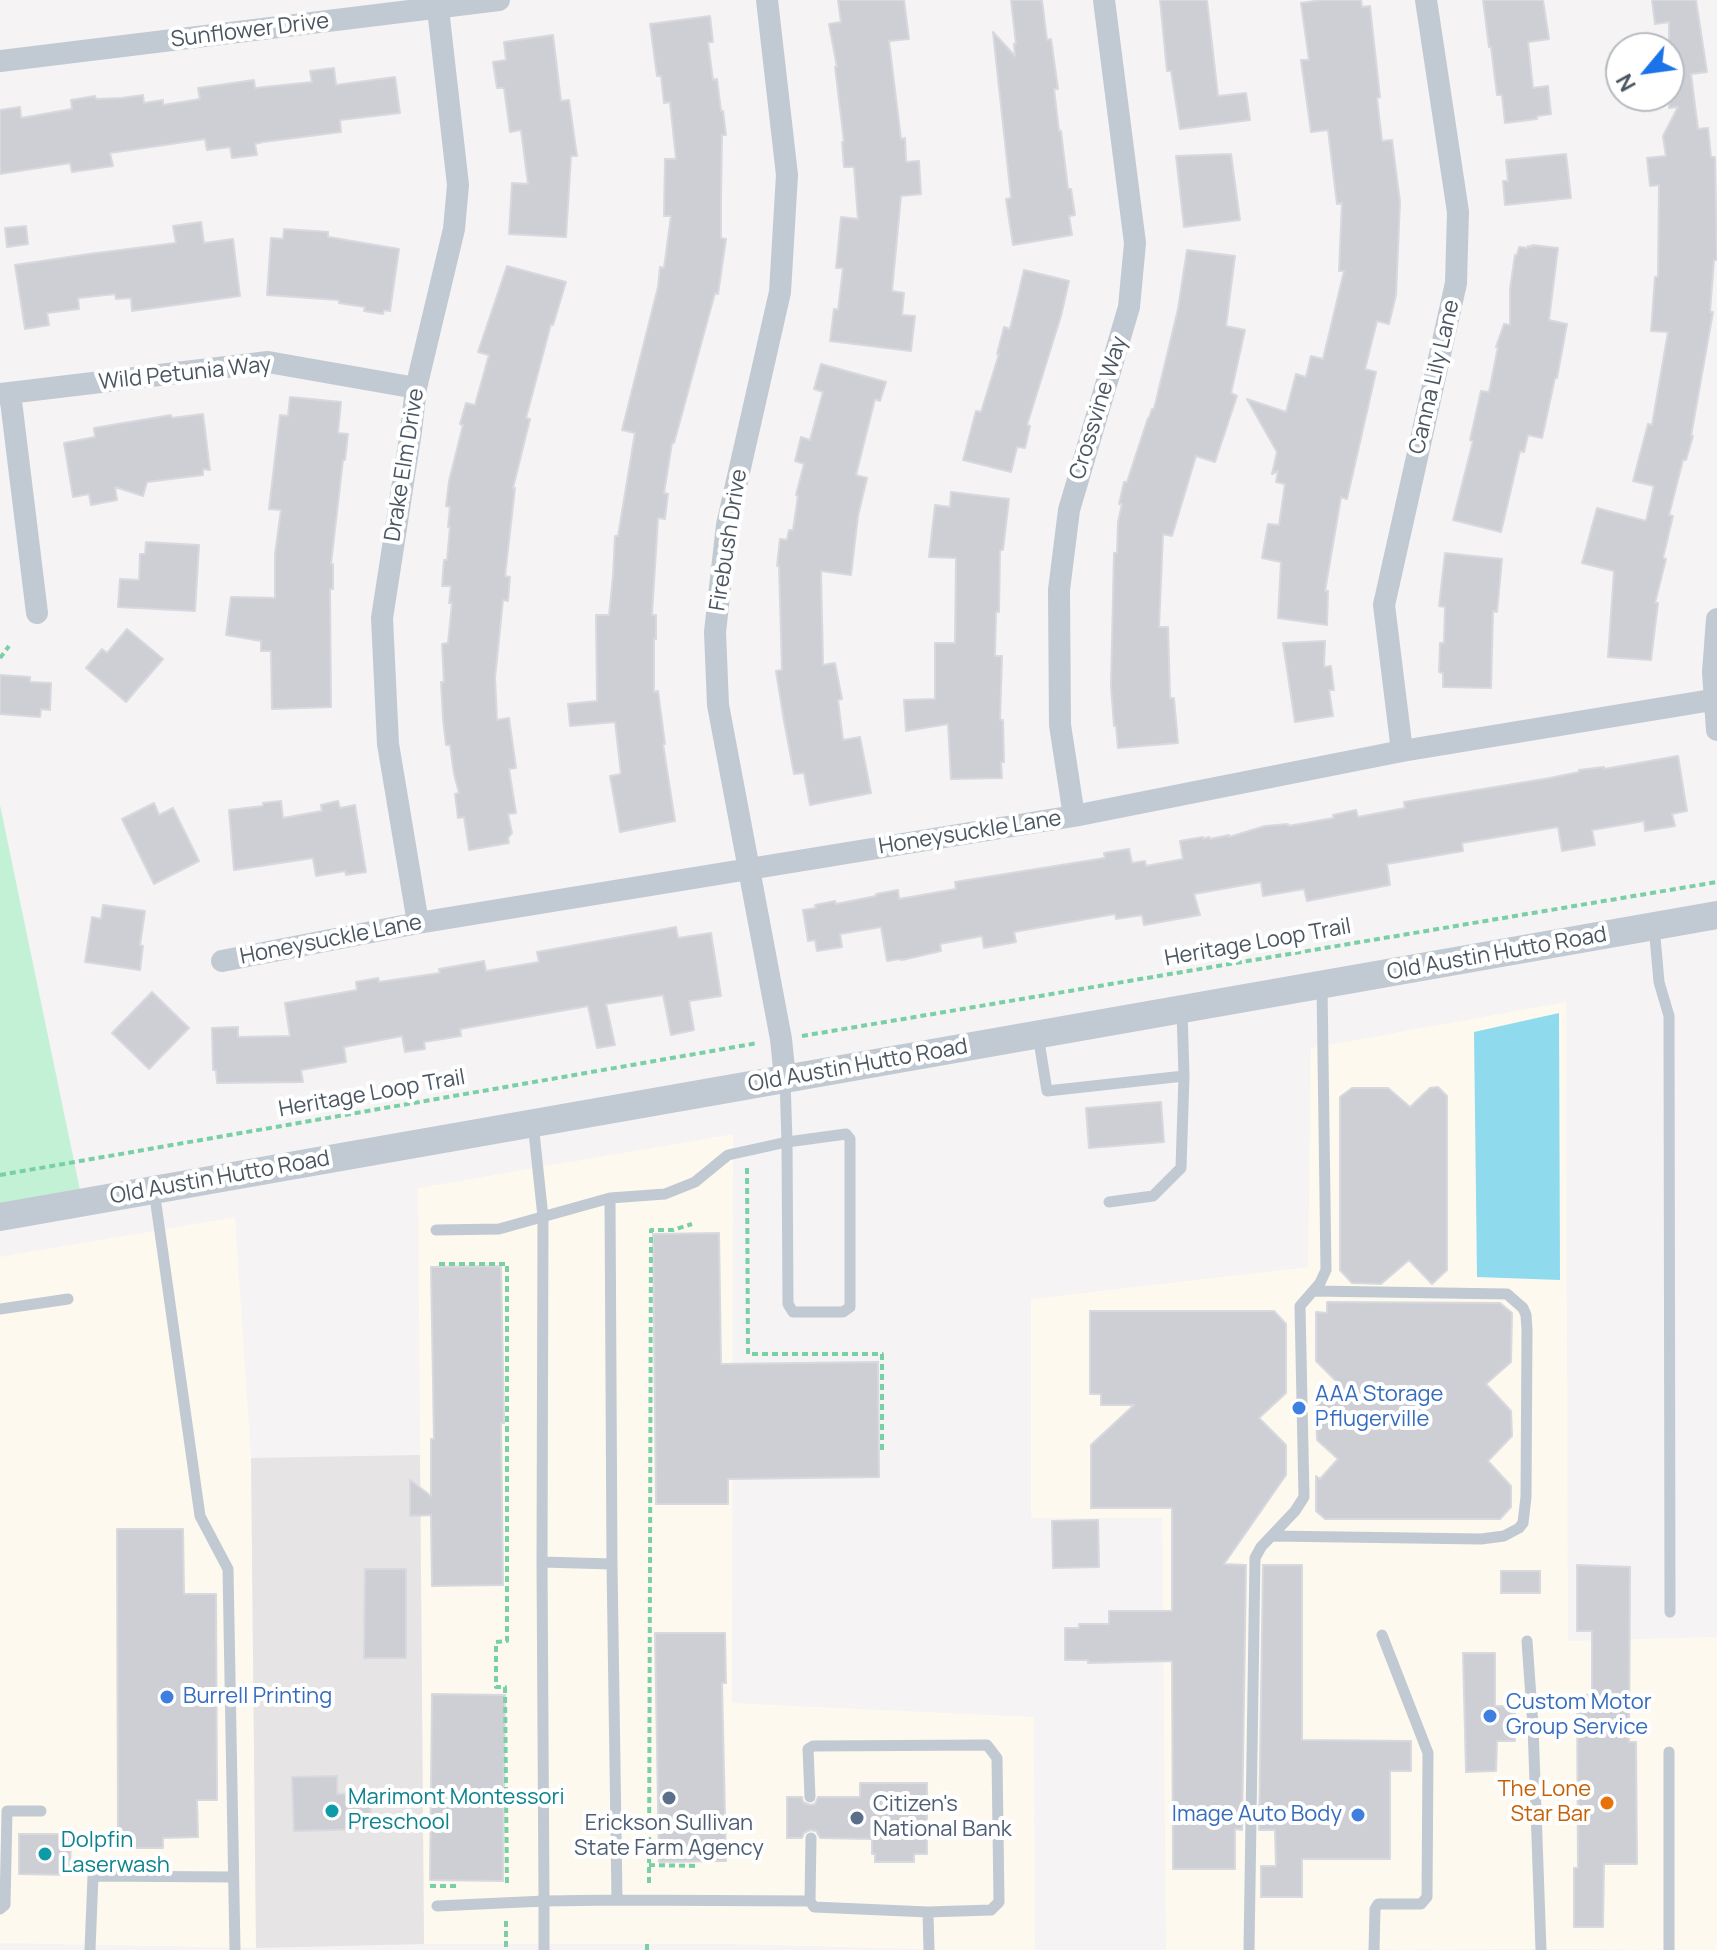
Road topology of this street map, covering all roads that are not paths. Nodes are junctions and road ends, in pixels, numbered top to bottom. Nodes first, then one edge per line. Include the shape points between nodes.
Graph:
1 (499, 0) edge
2 (767, 0) edge
3 (1104, 0) edge
4 (1426, 0) edge
5 (438, 9) junction
6 (0, 61) edge
7 (416, 388) junction
8 (5, 394) edge
9 (37, 613) dead end
10 (1717, 619) edge
11 (1716, 699) edge
12 (1717, 730) edge
13 (1402, 751) junction
14 (1074, 816) junction
15 (748, 868) junction
16 (1717, 915) edge
17 (418, 923) junction
18 (1654, 926) junction
19 (222, 961) dead end
20 (1322, 985) junction
21 (1182, 1010) junction
22 (1038, 1034) junction
23 (1184, 1076) junction
24 (785, 1078) junction
25 (533, 1123) junction
26 (787, 1142) junction
27 (154, 1189) junction
28 (610, 1198) junction
29 (1109, 1202) dead end
30 (0, 1217) edge
31 (543, 1217) junction
32 (436, 1230) dead end
33 (1313, 1291) junction
34 (68, 1299) dead end
35 (0, 1309) edge
36 (1272, 1536) junction
37 (542, 1562) junction
38 (612, 1564) junction
39 (1670, 1612) dead end
40 (1382, 1635) dead end
41 (1527, 1641) dead end
42 (1669, 1752) dead end
43 (810, 1797) dead end
44 (41, 1811) dead end
45 (811, 1838) dead end
46 (233, 1877) junction
47 (617, 1900) junction
48 (544, 1901) junction
49 (810, 1901) junction
50 (437, 1906) dead end
51 (0, 1909) edge
52 (928, 1912) junction
53 (90, 1950) edge
54 (235, 1950) edge
55 (544, 1950) edge
56 (929, 1950) edge
57 (1249, 1950) edge
58 (1374, 1950) edge
59 (1541, 1950) edge
60 (1669, 1950) edge

1 - 5 street, Sunflower Drive
2 - 15 street, Firebush Drive via 787,175 780,292 727,525 715,632 718,705
3 - 14 street, Crossvine Way via 1135,243 1129,307 1069,510 1059,590 1060,725
4 - 13 street, Canna Lily Lane via 1458,212 1456,283 1384,605
5 - 6 street, Sunflower Drive
5 - 7 street, Drake Elm Drive via 458,185 454,229
7 - 8 street, Wild Petunia Way via 268,362
7 - 17 street, Drake Elm Drive via 382,618 388,744
8 - 9 street
10 - 11 street
11 - 12 street
11 - 13 street, Honeysuckle Lane
13 - 14 street, Honeysuckle Lane
14 - 15 street, Honeysuckle Lane
15 - 17 street, Honeysuckle Lane
15 - 24 street, Firebush Drive
16 - 18 street, Old Austin Hutto Road
17 - 19 street, Honeysuckle Lane
18 - 20 street, Old Austin Hutto Road
18 - 39 lane via 1659,982 1669,1016
20 - 21 street, Old Austin Hutto Road
20 - 33 lane via 1326,1270
21 - 22 street, Old Austin Hutto Road
21 - 23 lane
22 - 23 lane via 1047,1091
22 - 24 street, Old Austin Hutto Road
23 - 29 lane via 1181,1168 1153,1196
24 - 25 street, Old Austin Hutto Road
24 - 26 lane
25 - 27 street, Old Austin Hutto Road
25 - 31 lane
26 - 26 lane via 788,1304 793,1312 843,1312 850,1307 850,1139 846,1134
26 - 28 lane via 728,1155 695,1182 665,1194
27 - 30 street, Old Austin Hutto Road
27 - 46 lane via 200,1516 228,1569
28 - 31 lane
28 - 38 lane
31 - 32 lane via 499,1229
31 - 37 lane
33 - 36 lane via 1300,1306 1304,1497
33 - 36 lane via 1507,1294 1523,1308 1523,1523 1504,1536 1481,1539
34 - 35 lane
36 - 57 lane via 1255,1558
37 - 38 lane
37 - 48 lane
38 - 47 lane
40 - 58 lane via 1428,1753 1427,1897 1421,1904 1378,1904
41 - 59 lane
42 - 60 lane
43 - 52 lane via 808,1749 813,1746 987,1745 997,1758 999,1902 991,1910
44 - 51 lane via 7,1811 5,1905
45 - 49 lane
46 - 53 lane via 93,1876
46 - 54 lane
47 - 48 lane
47 - 49 lane
48 - 50 lane
48 - 55 lane
49 - 52 lane via 814,1907
52 - 56 lane

